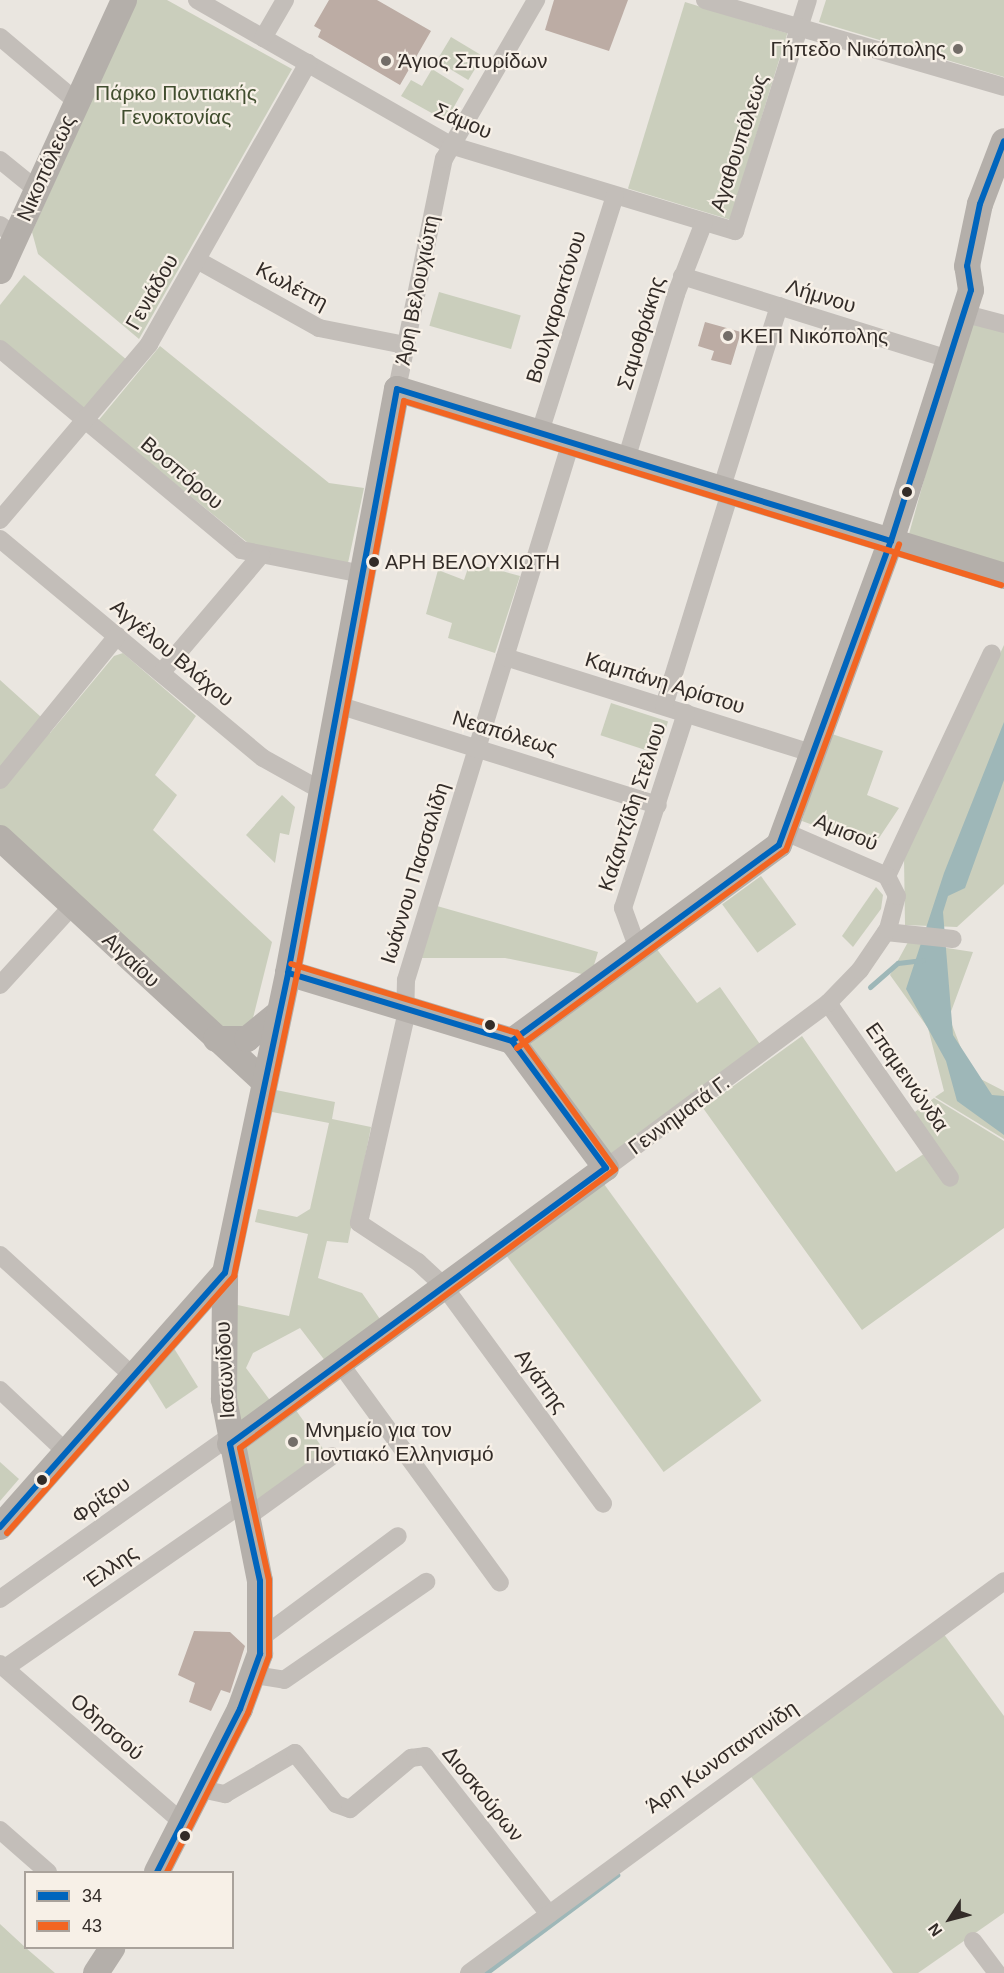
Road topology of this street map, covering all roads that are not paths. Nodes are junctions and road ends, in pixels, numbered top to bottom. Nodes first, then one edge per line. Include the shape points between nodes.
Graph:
1 (124, 0) edge
2 (197, 0) edge
3 (285, 0) edge
4 (536, 0) edge
5 (705, 0) edge
6 (808, 0) edge
7 (799, 29) junction
8 (0, 37) edge
9 (263, 38) junction
10 (308, 63) junction
11 (1004, 87) edge
12 (76, 101) junction
13 (450, 145) junction
14 (1001, 156) edge
15 (0, 160) edge
16 (37, 190) junction
17 (615, 196) junction
18 (704, 222) junction
19 (8, 231) edge
20 (735, 231) joint
21 (197, 260) junction
22 (0, 271) edge
23 (682, 276) junction
24 (779, 306) junction
25 (962, 313) junction
26 (1004, 324) edge
27 (405, 345) junction
28 (0, 349) edge
29 (946, 358) junction
30 (397, 388) junction
31 (84, 421) junction
32 (540, 432) junction
33 (571, 442) junction
34 (627, 460) junction
35 (725, 491) junction
36 (0, 520) edge
37 (0, 538) edge
38 (891, 541) junction
39 (261, 555) junction
40 (362, 574) junction
41 (1004, 576) edge
42 (117, 636) junction
43 (992, 653) dead end
44 (506, 657) junction
45 (161, 673) junction
46 (338, 705) junction
47 (664, 706) junction
48 (686, 713) junction
49 (478, 749) junction
50 (812, 753) junction
51 (0, 780) edge
52 (322, 791) junction
53 (658, 805) junction
54 (786, 832) junction
55 (2, 844) edge
56 (887, 876) junction
57 (73, 905) junction
58 (886, 932) junction
59 (953, 939) dead end
60 (638, 949) junction
61 (288, 973) junction
62 (0, 985) edge
63 (828, 1003) junction
64 (405, 1006) junction
65 (279, 1013) junction
66 (216, 1039) junction
67 (513, 1041) junction
68 (263, 1081) junction
69 (606, 1168) junction
70 (950, 1178) dead end
71 (0, 1255) edge
72 (225, 1273) junction
73 (443, 1285) junction
74 (182, 1320) junction
75 (221, 1335) junction
76 (339, 1362) junction
77 (133, 1376) junction
78 (0, 1389) edge
79 (230, 1440) junction
80 (66, 1452) junction
81 (332, 1456) dead end
82 (603, 1504) dead end
83 (245, 1510) junction
84 (0, 1527) edge
85 (398, 1536) dead end
86 (1004, 1581) edge
87 (426, 1582) dead end
88 (500, 1583) dead end
89 (0, 1599) edge
90 (262, 1637) junction
91 (2, 1666) edge
92 (254, 1675) junction
93 (201, 1789) junction
94 (184, 1824) junction
95 (0, 1830) edge
96 (47, 1871) edge
97 (158, 1871) edge
98 (549, 1914) junction
99 (973, 1941) dead end
100 (111, 1949) edge
101 (96, 1973) edge
102 (469, 1973) edge
103 (996, 1973) edge

1 - 12 street, Νικοπόλεως
2 - 9 street, Σάμου
3 - 9 street
4 - 13 street, Άρη Βελουχιώτη
5 - 7 street
6 - 7 street, Αγαθουπόλεως
7 - 11 street
7 - 20 street, Αγαθουπόλεως
8 - 12 street
9 - 10 street, Σάμου
10 - 13 street, Σάμου
10 - 21 street, Γενιάδου
12 - 16 street, Νικοπόλεως
13 - 17 street, Σάμου
13 - 27 street, Άρη Βελουχιώτη
14 - 25 street via 967,266 971,290
15 - 16 street
16 - 19 street, Νικοπόλεως
17 - 18 street, Σάμου
17 - 32 street, Βουλγαροκτόνου
18 - 20 street, Σάμου
18 - 23 street, Σαμοθράκης
19 - 22 street, Νικοπόλεως
21 - 27 street, Κωλέττη via 320,328
21 - 31 street, Γενιάδου via 149,344
23 - 24 street, Λήμνου
23 - 34 street, Σαμοθράκης
24 - 29 street, Λήμνου
24 - 35 street, Καζαντζίδη Στέλιου
25 - 26 street
25 - 29 street
27 - 30 street, Άρη Βελουχιώτη
28 - 31 street, Βοσπόρου
29 - 38 street
30 - 32 street
30 - 40 street, Άρη Βελουχιώτη
31 - 36 street, Γενιάδου
31 - 39 street, Βοσπόρου via 234,546
32 - 33 street
33 - 34 street
33 - 44 street, Ιωάννου Πασσαλίδη
34 - 35 street
35 - 38 street
35 - 47 street, Καζαντζίδη Στέλιου
37 - 42 street, Αγγέλου Βλάχου
38 - 41 street
38 - 50 street
39 - 40 street, Βοσπόρου
39 - 45 street
40 - 46 street, Άρη Βελουχιώτη
42 - 45 street, Αγγέλου Βλάχου
42 - 51 street
43 - 56 street
44 - 47 street, Καμπάνη Αρίστου
44 - 49 street, Ιωάννου Πασσαλίδη
45 - 52 street, Αγγέλου Βλάχου via 263,758
46 - 49 street, Νεαπόλεως
46 - 52 street, Άρη Βελουχιώτη
47 - 48 street, Καμπάνη Αρίστου
48 - 50 street, Καμπάνη Αρίστου
48 - 53 street, Καζαντζίδη Στέλιου
49 - 53 street, Νεαπόλεως
49 - 64 street, Ιωάννου Πασσαλίδη via 406,980
50 - 54 street
52 - 61 street, Άρη Βελουχιώτη
53 - 60 street, Καζαντζίδη Στέλιου via 624,908
54 - 56 street, Αμισού
54 - 60 street via 766,856
55 - 57 street, Αιγαίου
56 - 58 street, Γεννηματά Γ. via 897,896
57 - 62 street
57 - 66 street, Αιγαίου
58 - 59 street
58 - 63 street, Γεννηματά Γ. via 860,970
60 - 67 street
61 - 64 street
61 - 65 street, Άρη Βελουχιώτη
63 - 69 street, Γεννηματά Γ.
63 - 70 street, Επαμεινώνδα
64 - 67 street
64 - 73 street, Ιωάννου Πασσαλίδη via 359,1223
65 - 66 street via 247,1040
65 - 68 street, Άρη Βελουχιώτη
66 - 68 street, Αιγαίου
67 - 69 street
68 - 72 street, Άρη Βελουχιώτη
69 - 73 street, Γεννηματά Γ.
71 - 77 street
72 - 74 street
72 - 75 street, Ιασωνίδου
73 - 76 street, Γεννηματά Γ.
73 - 82 street, Αγάπης
74 - 75 street via 201,1317 213,1322
74 - 77 street
75 - 79 street, Ιασωνίδου
76 - 79 street, Γεννηματά Γ.
76 - 88 street
77 - 80 street
78 - 80 street
79 - 83 street, Ιασωνίδου
79 - 89 street, Φρίξου
80 - 84 street
81 - 83 street, Έλλης
83 - 90 street, Ιασωνίδου via 261,1591
83 - 91 street, Έλλης
85 - 90 street
86 - 98 street, Άρη Κωνσταντινίδη
87 - 92 street via 284,1680
90 - 92 street, Ιασωνίδου
91 - 94 street, Οδησσού
92 - 93 street, Ιασωνίδου
93 - 94 street, Ιασωνίδου
93 - 98 street, Διοσκούρων via 225,1794 295,1753 336,1804 350,1809 411,1758 425,1756
94 - 97 street, Ιασωνίδου
95 - 96 street
98 - 102 street, Άρη Κωνσταντινίδη
99 - 103 street
100 - 101 street

